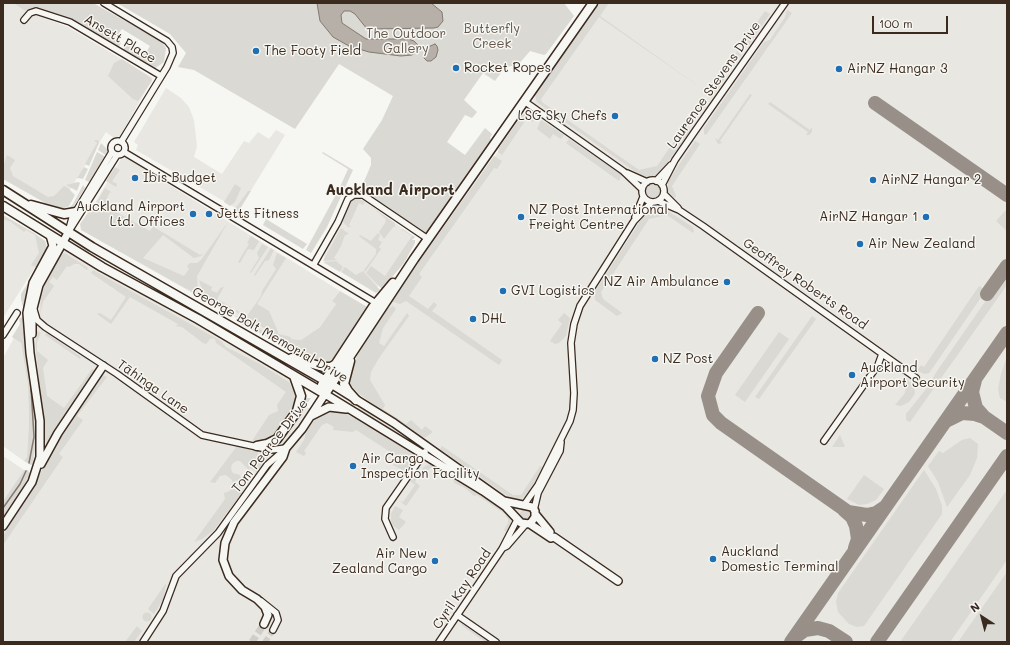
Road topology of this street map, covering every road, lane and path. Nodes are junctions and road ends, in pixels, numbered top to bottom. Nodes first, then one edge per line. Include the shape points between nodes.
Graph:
1 (104, 3) edge
2 (593, 3) edge
3 (785, 3) edge
4 (24, 20) dead end
5 (161, 76) junction
6 (524, 101) junction
7 (121, 142) junction
8 (124, 152) junction
9 (114, 154) junction
10 (675, 160) junction
11 (623, 171) junction
12 (656, 180) junction
13 (647, 182) junction
14 (662, 185) junction
15 (642, 189) junction
16 (3, 190) edge
17 (664, 194) junction
18 (643, 197) junction
19 (658, 201) junction
20 (651, 202) junction
21 (23, 203) junction
22 (3, 206) edge
23 (679, 210) junction
24 (76, 212) junction
25 (634, 221) junction
26 (68, 233) junction
27 (50, 235) junction
28 (428, 239) junction
29 (62, 243) junction
30 (414, 259) junction
31 (314, 264) junction
32 (35, 299) junction
33 (376, 303) junction
34 (17, 313) dead end
35 (3, 336) edge
36 (353, 351) junction
37 (278, 353) junction
38 (882, 354) junction
39 (337, 363) junction
40 (103, 366) junction
41 (294, 376) junction
42 (916, 378) dead end
43 (328, 383) junction
44 (35, 384) junction
45 (322, 392) junction
46 (356, 400) junction
47 (356, 412) junction
48 (310, 416) junction
49 (562, 440) junction
50 (824, 441) dead end
51 (257, 446) junction
52 (429, 447) junction
53 (286, 448) junction
54 (424, 454) junction
55 (36, 473) junction
56 (523, 505) junction
57 (535, 512) junction
58 (516, 518) junction
59 (528, 524) junction
60 (3, 526) edge
61 (393, 537) dead end
62 (554, 537) junction
63 (503, 548) junction
64 (618, 581) dead end
65 (242, 590) junction
66 (457, 615) junction
67 (264, 624) tunnel mouth
68 (273, 630) tunnel mouth
69 (143, 642) edge
70 (438, 642) edge
71 (496, 642) edge

1 - 5 street via 171,45 173,55
2 - 6 main road, Tom Pearce Drive
3 - 10 street, Laurence Stevens Drive
4 - 5 street, Ansett Place via 30,13 38,11 70,22
5 - 7 street
6 - 11 street
6 - 28 main road, Tom Pearce Drive
7 - 8 street via 125,146
7 - 9 street via 114,143 111,148
8 - 9 street
8 - 31 street
9 - 24 street
9 - 26 street
10 - 12 street, Laurence Stevens Drive
10 - 14 street, Laurence Stevens Drive
11 - 13 street
11 - 15 street
12 - 13 street
12 - 14 street
13 - 15 street
14 - 17 street
15 - 18 street
16 - 21 main road, George Bolt Memorial Drive
17 - 19 street
17 - 23 street, Geoffrey Roberts Road
18 - 20 street
18 - 25 street
19 - 20 street
19 - 23 street, Geoffrey Roberts Road
20 - 25 street
21 - 24 main road via 64,214
21 - 26 main road, George Bolt Memorial Drive
22 - 27 main road, George Bolt Memorial Drive
23 - 38 street, Geoffrey Roberts Road
24 - 26 street
25 - 49 street via 580,306 574,324 571,343 573,410
26 - 29 street
26 - 37 main road, George Bolt Memorial Drive
27 - 29 main road, George Bolt Memorial Drive
27 - 44 street via 53,246 33,283 27,313
28 - 30 main road, Tom Pearce Drive
28 - 31 street via 363,195 354,195 348,199
29 - 32 street via 42,278
29 - 41 main road, George Bolt Memorial Drive
30 - 33 main road, Tom Pearce Drive
30 - 36 main road, Tom Pearce Drive
31 - 33 street
32 - 40 street, Tāhinga Lane via 36,318 45,327
32 - 44 street via 32,318
33 - 39 main road, Tom Pearce Drive
34 - 35 street
36 - 43 main road, Tom Pearce Drive
36 - 46 main road via 344,384
37 - 39 main road via 323,367 331,367
37 - 43 main road, George Bolt Memorial Drive
38 - 42 street, Geoffrey Roberts Road
38 - 50 street via 878,365
39 - 43 main road, Tom Pearce Drive
40 - 51 street, Tāhinga Lane via 202,435
40 - 55 street via 58,433
41 - 45 main road, George Bolt Memorial Drive
41 - 51 main road via 301,396 297,411 277,439
43 - 45 main road, Tom Pearce Drive
43 - 46 street, George Bolt Memorial Drive
44 - 55 street via 41,444
45 - 47 street, George Bolt Memorial Drive
45 - 48 street, Tom Pearce Drive
46 - 52 street, George Bolt Memorial Drive
47 - 48 street via 332,407
47 - 54 street, George Bolt Memorial Drive
48 - 53 street, Tom Pearce Drive
49 - 56 street via 536,488
49 - 57 street via 560,451 538,493
51 - 53 street, Tāhinga Lane via 271,450
52 - 54 street
52 - 56 street, George Bolt Memorial Drive via 504,500
53 - 65 street via 232,527 225,543 225,568
53 - 69 street, Tom Pearce Drive via 267,465 218,533 176,576 163,611
54 - 58 street, George Bolt Memorial Drive via 493,498
54 - 61 street via 386,508 385,519
55 - 60 street
56 - 57 street via 529,506
56 - 58 street via 518,509
57 - 59 street
57 - 62 street
58 - 59 street
58 - 63 street, Cyril Kay Road
59 - 62 street via 551,538
59 - 63 street, Cyril Kay Road
62 - 64 street
63 - 66 street, Cyril Kay Road
65 - 67 street via 257,599 265,608 268,615
65 - 68 street via 270,606 276,613 278,620
66 - 70 street, Cyril Kay Road
66 - 71 street

